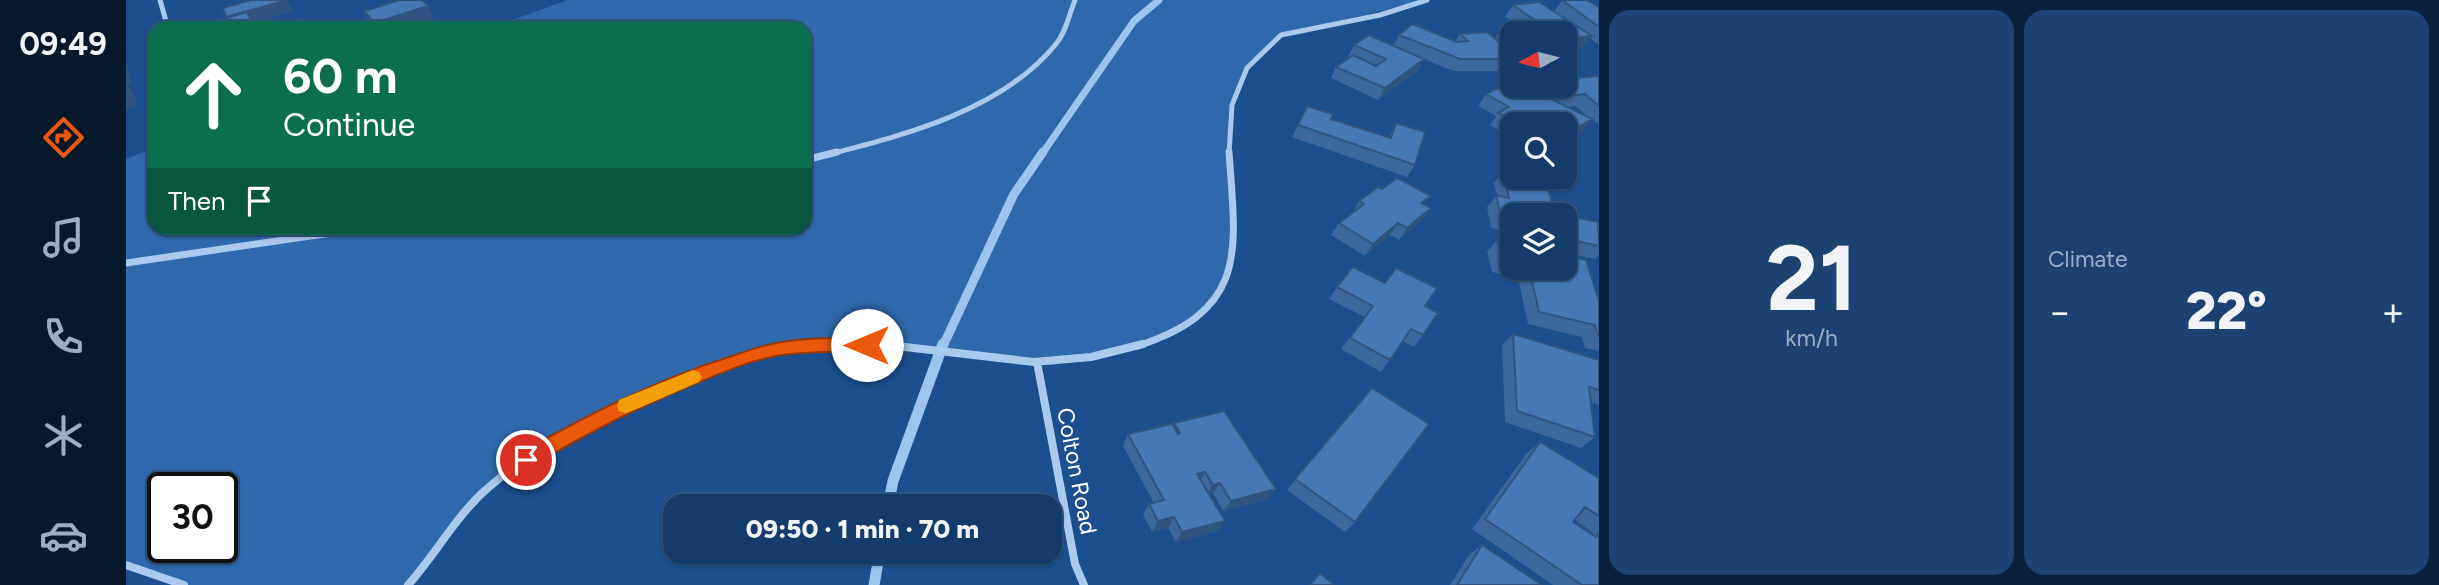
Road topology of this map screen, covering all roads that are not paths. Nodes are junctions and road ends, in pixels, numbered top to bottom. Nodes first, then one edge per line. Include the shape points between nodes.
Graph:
1 (160, 0) edge
2 (1075, 0) edge
3 (1427, 0) edge
4 (166, 21) edge
5 (812, 158) edge
6 (318, 235) edge
7 (126, 263) edge
8 (1037, 362) junction
9 (126, 565) edge
10 (184, 585) edge
11 (408, 585) edge
12 (1084, 585) edge

1 - 4 street
2 - 5 street via 1058,41 1012,84 910,131
3 - 8 street via 1380,15 1281,35 1252,63 1232,98 1228,117 1236,229 1228,281 1211,308 1184,327 1111,353
6 - 7 street
8 - 11 street via 887,345 809,345 774,350 714,369 643,397 526,460 487,489
8 - 12 street, Colton Road via 1075,564
9 - 10 street

